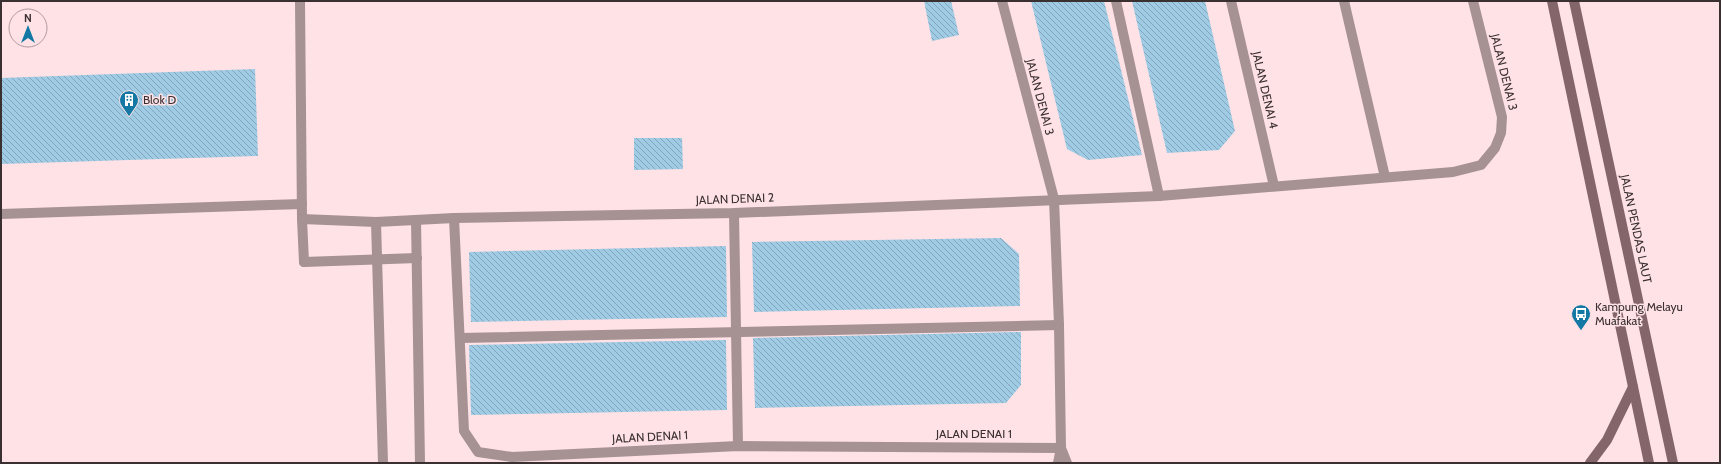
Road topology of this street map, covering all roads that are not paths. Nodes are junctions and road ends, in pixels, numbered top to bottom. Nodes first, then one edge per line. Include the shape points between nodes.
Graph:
1 (300, 1) edge
2 (1002, 1) edge
3 (1116, 1) edge
4 (1230, 1) edge
5 (1344, 1) edge
6 (1473, 1) edge
7 (1552, 1) edge
8 (1574, 1) edge
9 (1495, 148) joint
10 (1385, 177) junction
11 (1274, 186) junction
12 (1159, 196) junction
13 (1054, 199) junction
14 (302, 204) junction
15 (734, 213) junction
16 (1, 214) edge
17 (454, 218) junction
18 (302, 219) junction
19 (416, 220) junction
20 (376, 222) junction
21 (417, 258) junction
22 (377, 260) junction
23 (1059, 325) junction
24 (735, 332) junction
25 (460, 338) junction
26 (1633, 388) junction
27 (738, 446) junction
28 (1061, 448) junction
29 (383, 463) edge
30 (420, 463) edge
31 (1058, 463) edge
32 (1067, 463) edge
33 (1590, 463) edge
34 (1649, 463) edge
35 (1673, 463) edge

1 - 14 street
2 - 13 street, JALAN DENAI 3
3 - 12 street
4 - 11 street, JALAN DENAI 4
5 - 10 street
6 - 9 street, JALAN DENAI 3 via 1502,117 1501,133
7 - 26 main road
8 - 35 main road, JALAN PENDAS LAUT
9 - 10 street, JALAN DENAI 2 via 1481,165 1452,172
10 - 11 street, JALAN DENAI 2
11 - 12 street, JALAN DENAI 2
12 - 13 street, JALAN DENAI 2
13 - 15 street, JALAN DENAI 2
13 - 23 street, JALAN DENAI 3
14 - 16 street
14 - 18 street
15 - 17 street, JALAN DENAI 2
15 - 24 street
17 - 19 street, JALAN DENAI 2
17 - 25 street, JALAN DENAI 1
18 - 20 street, JALAN DENAI 2
18 - 22 street via 304,262
19 - 20 street, JALAN DENAI 2
19 - 21 street
20 - 22 street
21 - 22 street
21 - 30 street
22 - 29 street
23 - 24 street
23 - 28 street, JALAN DENAI 3
24 - 25 street
24 - 27 street
25 - 27 street, JALAN DENAI 1 via 464,431 478,452 512,457
26 - 33 main road via 1607,440
26 - 34 main road
27 - 28 street, JALAN DENAI 1
28 - 31 street
28 - 32 street

